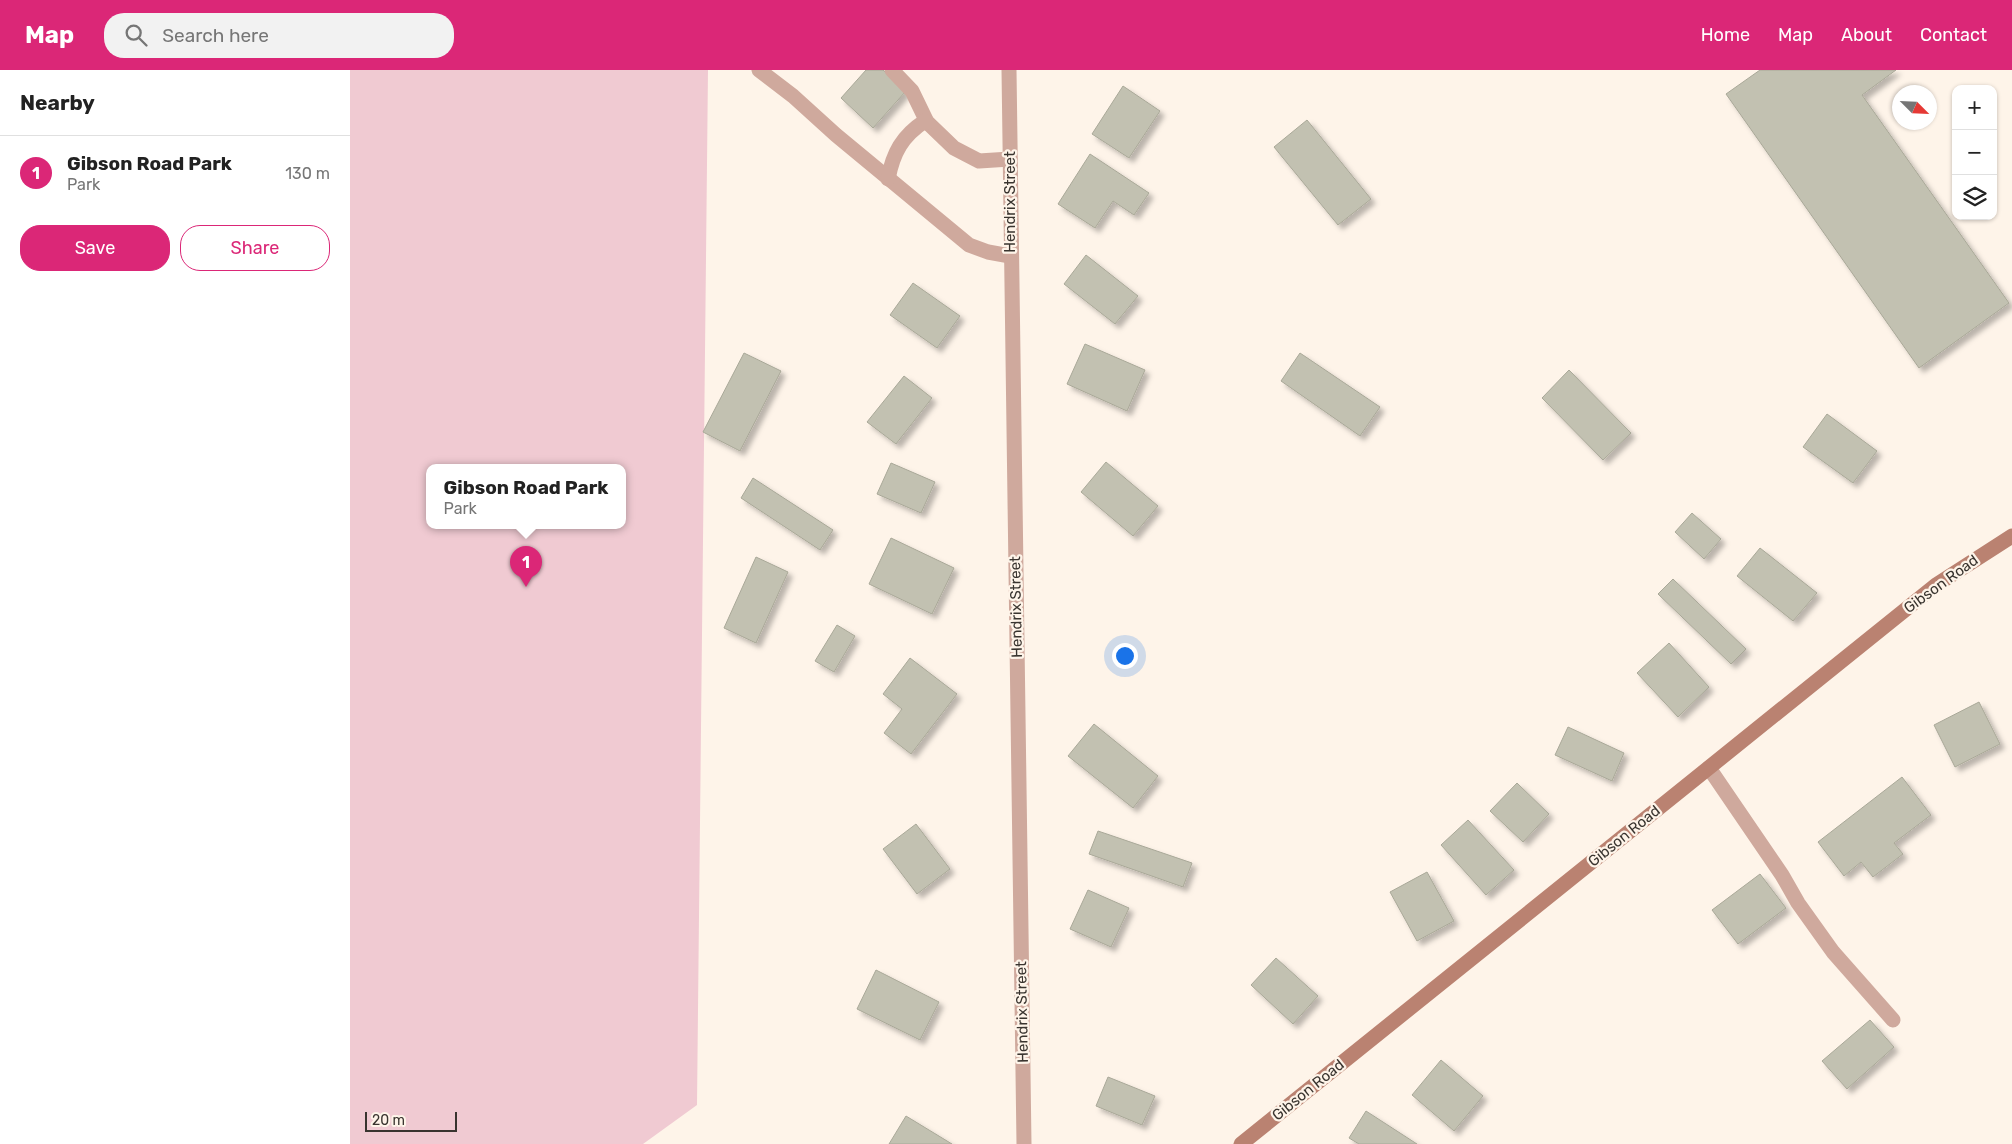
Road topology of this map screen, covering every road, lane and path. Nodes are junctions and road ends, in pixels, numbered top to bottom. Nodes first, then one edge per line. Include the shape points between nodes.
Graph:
1 (759, 70) edge
2 (892, 70) edge
3 (1009, 70) edge
4 (927, 122) junction
5 (1010, 159) junction
6 (888, 179) junction
7 (1010, 256) junction
8 (2012, 536) edge
9 (1709, 768) junction
10 (1892, 1020) dead end
11 (1024, 1144) edge
12 (1241, 1144) edge

1 - 6 street
2 - 4 street via 912,91
3 - 5 street, Hendrix Street
4 - 5 street via 954,148 979,161
4 - 6 street via 910,131 899,146 892,158
5 - 7 street, Hendrix Street
6 - 7 street via 969,245
7 - 11 street, Hendrix Street
8 - 9 street, Gibson Road via 1936,585
9 - 10 street via 1823,938
9 - 12 street, Gibson Road

